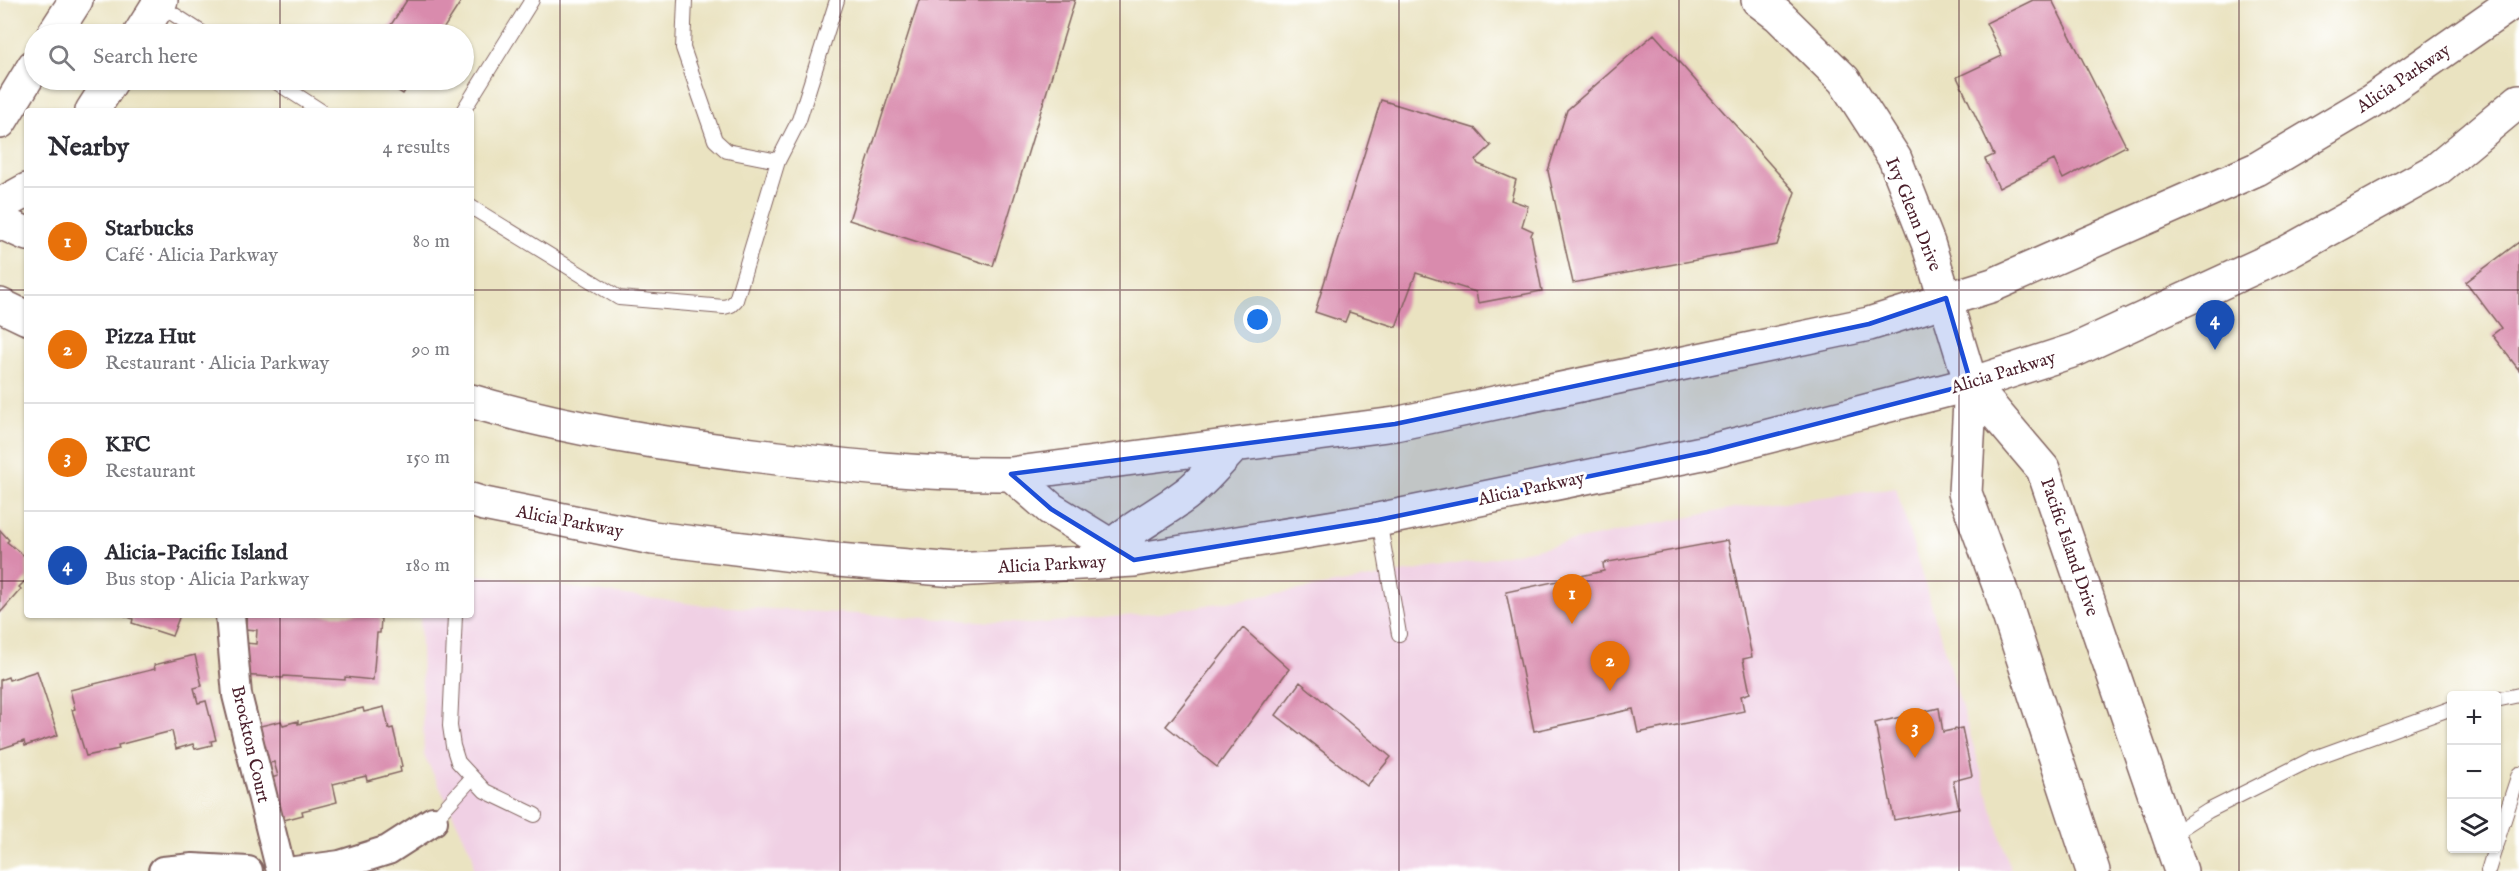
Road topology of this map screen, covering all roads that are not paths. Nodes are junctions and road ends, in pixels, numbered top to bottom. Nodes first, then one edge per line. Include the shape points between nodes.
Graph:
1 (76, 0) edge
2 (532, 0) edge
3 (685, 0) edge
4 (837, 0) edge
5 (1758, 0) edge
6 (2516, 0) edge
7 (160, 2) edge
8 (60, 24) edge
9 (146, 24) edge
10 (190, 24) edge
11 (24, 82) edge
12 (106, 90) edge
13 (288, 90) edge
14 (2519, 101) edge
15 (94, 108) edge
16 (316, 108) edge
17 (465, 108) edge
18 (0, 122) edge
19 (778, 161) junction
20 (24, 192) edge
21 (0, 205) edge
22 (474, 209) edge
23 (0, 222) edge
24 (24, 233) edge
25 (1946, 298) junction
26 (0, 305) edge
27 (24, 317) edge
28 (1971, 384) junction
29 (474, 402) edge
30 (1235, 445) junction
31 (1011, 474) junction
32 (474, 506) edge
33 (1378, 520) junction
34 (1113, 556) junction
35 (230, 618) edge
36 (455, 618) edge
37 (1399, 634) dead end
38 (2519, 695) edge
39 (2501, 699) edge
40 (2447, 709) edge
41 (2519, 774) edge
42 (472, 778) junction
43 (535, 815) dead end
44 (433, 821) joint
45 (2501, 829) edge
46 (2169, 836) junction
47 (2494, 853) edge
48 (193, 869) edge
49 (163, 871) edge
50 (248, 871) edge
51 (281, 871) edge
52 (295, 871) edge
53 (2093, 871) edge
54 (2181, 871) edge
55 (2488, 871) edge

1 - 8 main road
2 - 17 lane
3 - 19 lane via 682,48 715,140 727,151
4 - 19 lane via 799,120
5 - 25 main road, Ivy Glenn Drive via 1844,80 1895,159
6 - 25 main road, Alicia Parkway via 2370,102 2257,169 1993,285
7 - 9 main road
7 - 10 lane
11 - 18 main road
12 - 15 main road
13 - 16 lane
14 - 28 main road, Alicia Parkway via 2436,171 2286,253 2076,350
19 - 22 lane via 736,300 724,307 619,298
20 - 21 main road
23 - 24 main road
25 - 28 main road, Ivy Glenn Drive
25 - 30 main road, Alicia Parkway via 1869,324 1395,424
26 - 27 main road
28 - 33 main road, Alicia Parkway via 1707,452
28 - 46 main road, Pacific Island Drive via 2043,469
28 - 53 main road via 1965,493
29 - 31 main road, Alicia Parkway via 668,445 835,465 957,475
30 - 31 main road, Alicia Parkway
30 - 34 main road via 1186,494 1139,524
31 - 34 main road
32 - 34 main road, Alicia Parkway via 653,538 956,570
33 - 34 main road, Alicia Parkway
33 - 37 lane
35 - 51 street, Brockton Court via 237,695
36 - 42 lane via 452,736 458,762
38 - 39 lane
40 - 46 lane via 2314,758
41 - 45 lane
42 - 43 lane via 485,791
42 - 44 lane
44 - 52 street via 388,850 340,864
46 - 54 main road, Pacific Island Drive
47 - 55 lane
48 - 49 street
48 - 50 street

